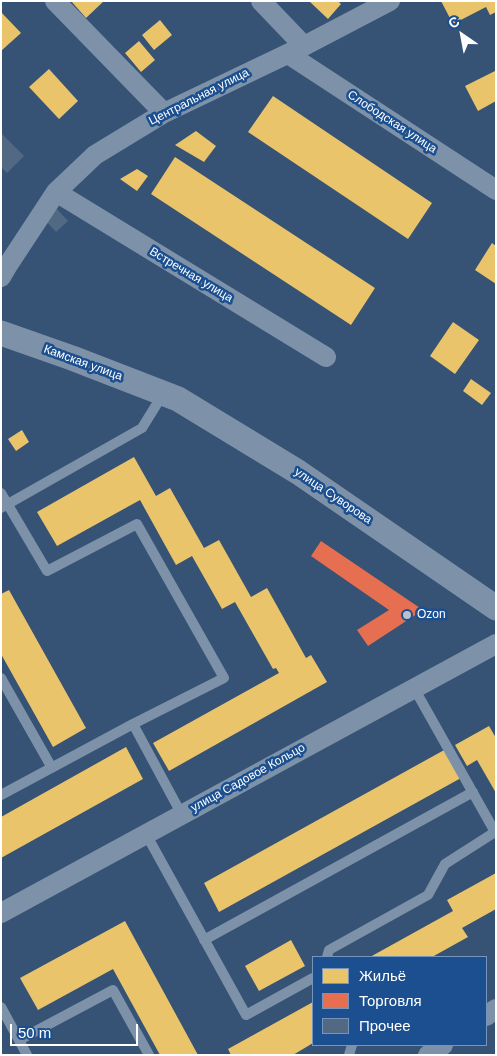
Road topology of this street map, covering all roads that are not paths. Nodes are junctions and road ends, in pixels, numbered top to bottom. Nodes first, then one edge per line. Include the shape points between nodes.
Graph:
1 (55, 1) edge
2 (260, 1) edge
3 (390, 1) edge
4 (296, 50) junction
5 (164, 113) junction
6 (496, 190) edge
7 (56, 192) junction
8 (1, 277) edge
9 (1, 333) edge
10 (326, 357) dead end
11 (164, 393) junction
12 (1, 493) edge
13 (5, 506) edge
14 (496, 608) edge
15 (496, 644) edge
16 (1, 678) edge
17 (414, 688) junction
18 (133, 724) junction
19 (52, 768) junction
20 (473, 792) junction
21 (1, 795) edge
22 (182, 815) junction
23 (146, 834) junction
24 (1, 913) edge
25 (204, 940) junction
26 (327, 956) edge
27 (312, 979) edge
28 (1, 1007) edge
29 (19, 1040) junction
30 (442, 1046) edge
31 (27, 1055) edge
32 (149, 1055) edge
33 (428, 1055) edge

1 - 5 street
2 - 4 street, Слободская улица
3 - 4 street, Центральная улица
4 - 5 street, Центральная улица
4 - 6 street, Слободская улица
5 - 7 street, Центральная улица via 94,155
7 - 8 street, Центральная улица
7 - 10 street, Встречная улица
9 - 11 street, Камская улица
11 - 13 lane via 142,428
11 - 14 street, улица Суворова via 298,472
12 - 13 lane
13 - 18 lane via 47,571 137,524 224,678
15 - 17 street, улица Садовое Кольцо
16 - 19 lane
17 - 20 lane
17 - 22 street, улица Садовое Кольцо
18 - 19 lane
18 - 22 lane
19 - 21 lane
20 - 25 lane
20 - 26 lane via 495,832 445,864 428,895 329,950
22 - 23 street, улица Садовое Кольцо
23 - 24 street, улица Садовое Кольцо
23 - 25 lane
25 - 27 lane via 246,1015
28 - 29 lane
29 - 31 lane
29 - 32 lane via 113,990
30 - 33 street

